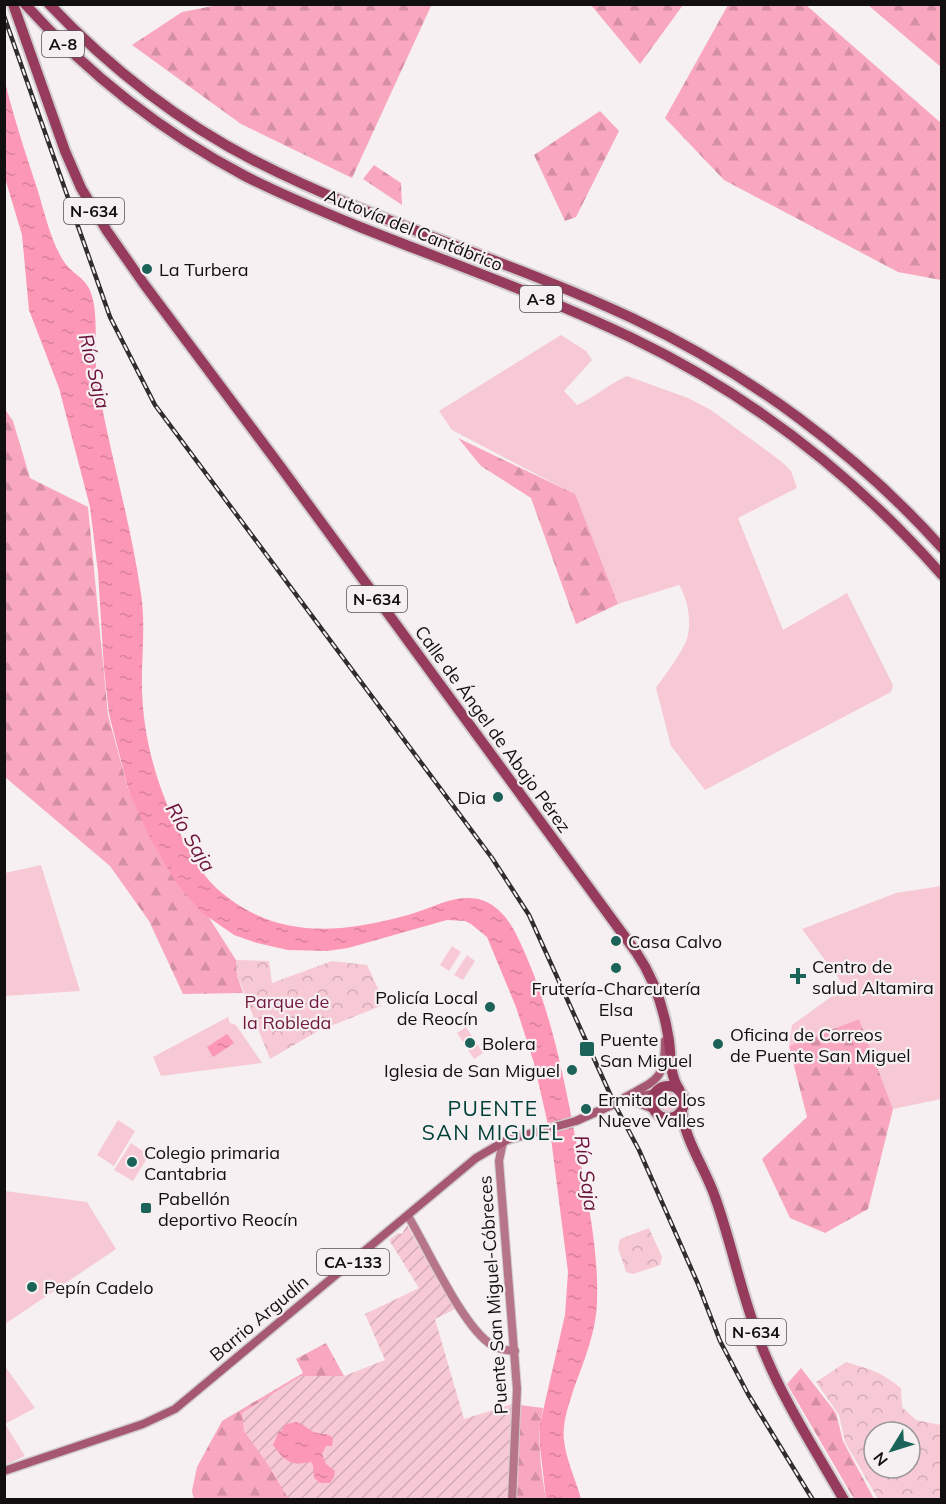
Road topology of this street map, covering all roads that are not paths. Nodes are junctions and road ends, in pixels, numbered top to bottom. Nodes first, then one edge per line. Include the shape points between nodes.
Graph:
1 (13, 4) edge
2 (26, 4) edge
3 (49, 4) edge
4 (942, 548) edge
5 (942, 575) edge
6 (664, 1015) junction
7 (671, 1062) junction
8 (678, 1089) junction
9 (659, 1090) junction
10 (631, 1100) junction
11 (619, 1102) junction
12 (653, 1109) junction
13 (682, 1111) junction
14 (670, 1118) junction
15 (502, 1142) junction
16 (489, 1150) junction
17 (696, 1152) junction
18 (499, 1161) junction
19 (408, 1216) junction
20 (515, 1351) junction
21 (4, 1471) edge
22 (512, 1500) edge
23 (844, 1500) edge

1 - 6 highway, Calle de Ángel de Abajo Pérez / N-634 via 81,188 107,231 636,952 652,980
2 - 5 highway, Autovía del Cantábrico / A-8 via 103,81 215,159 274,190 631,337 702,376 771,420 829,465
3 - 4 highway, Autovía del Cantábrico / A-8 via 114,67 158,101 266,166 599,304 709,359 826,439
6 - 7 highway, N-634
6 - 11 main road, N-634 via 662,1070 650,1084
7 - 8 highway, N-634
7 - 9 highway, N-634 via 668,1077
8 - 9 highway via 671,1086
8 - 13 highway, N-634 via 684,1099
9 - 10 main road, CA-133
9 - 12 highway, N-634 via 652,1101
10 - 11 main road, CA-133
10 - 12 main road
11 - 15 main road, Barrio Argudín / CA-133 via 576,1121
12 - 14 highway, N-634
13 - 14 highway
13 - 17 highway, N-634
14 - 17 highway, N-634
15 - 16 main road, Barrio Argudín / CA-133
15 - 18 street, Puente San Miguel-Cóbreces
16 - 18 street, Puente San Miguel-Cóbreces
16 - 19 main road, Barrio Argudín / CA-133
17 - 23 highway, N-634 via 723,1219 766,1358
18 - 20 street, Puente San Miguel-Cóbreces
19 - 20 street via 479,1335 492,1346
19 - 21 main road, Barrio Argudín / CA-133 via 169,1413
20 - 22 street, Puente San Miguel-Cóbreces via 518,1407

